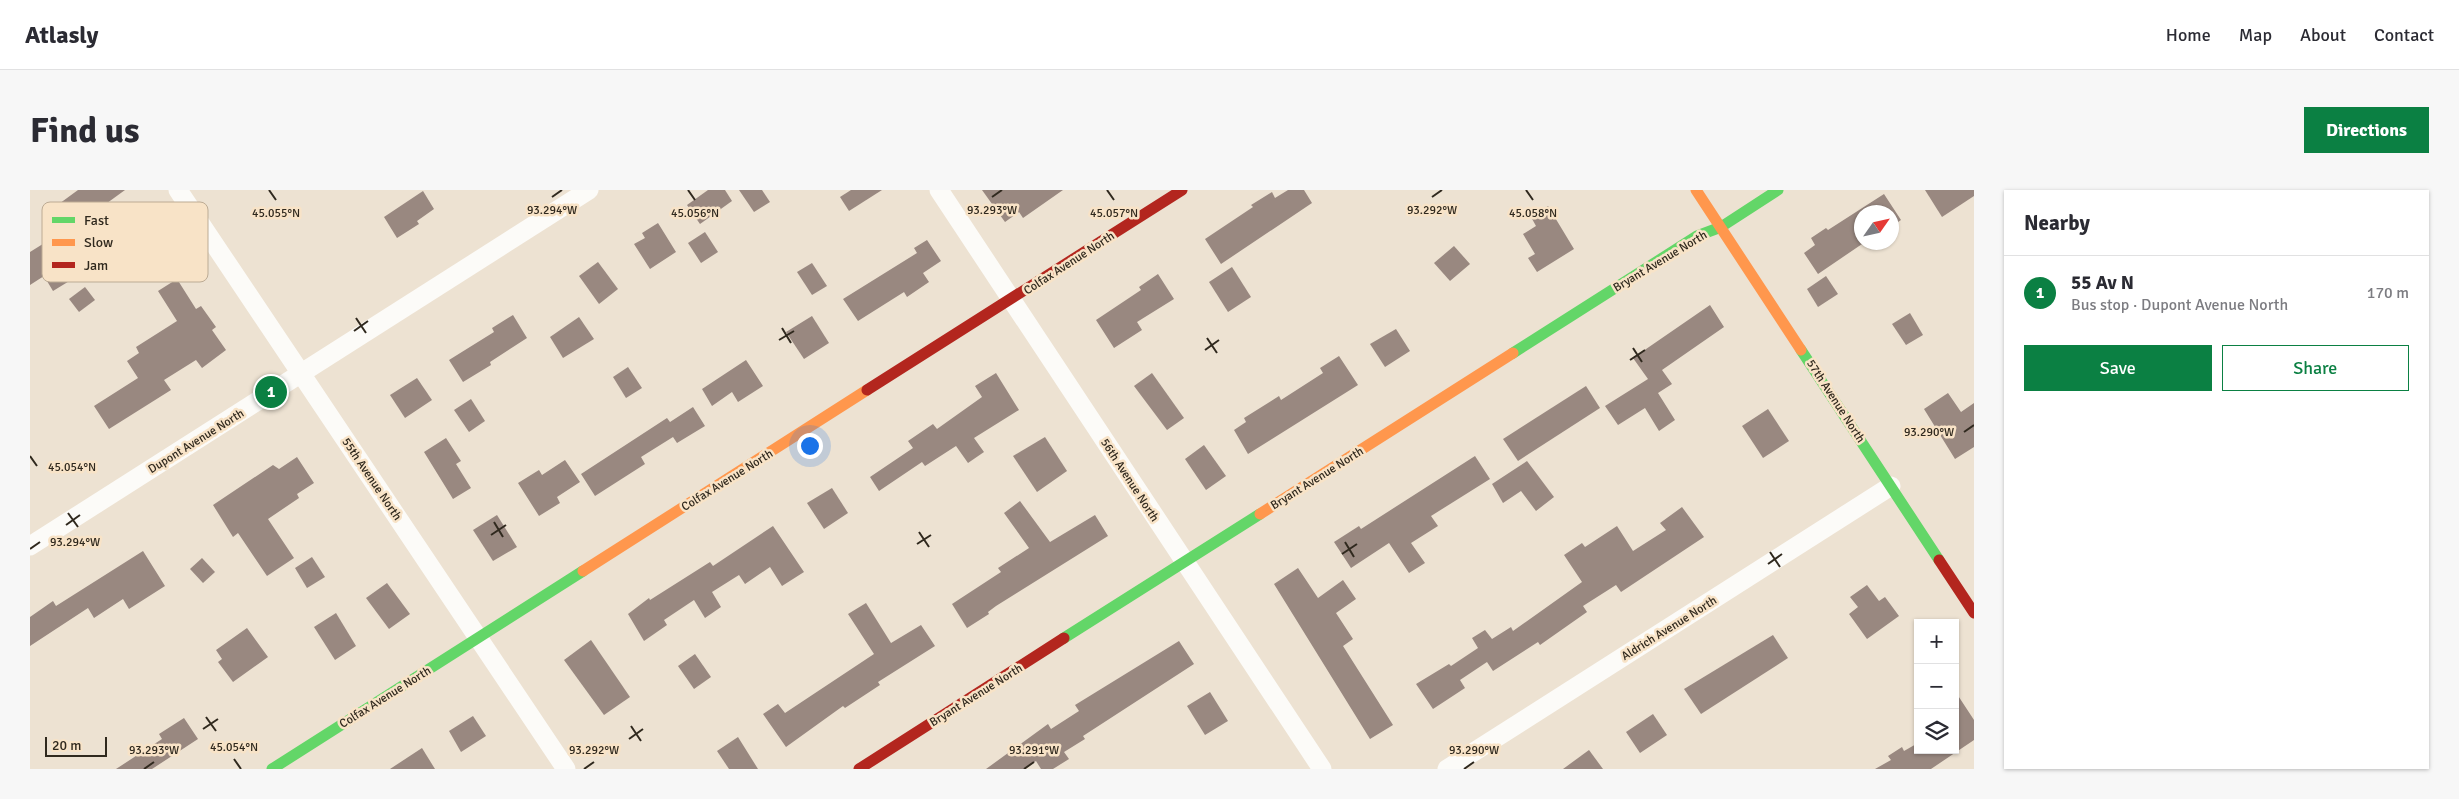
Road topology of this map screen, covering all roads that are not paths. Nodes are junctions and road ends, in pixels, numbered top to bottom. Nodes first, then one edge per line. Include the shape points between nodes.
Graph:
1 (178, 190) edge
2 (589, 190) edge
3 (939, 190) edge
4 (1182, 190) edge
5 (1696, 190) edge
6 (1778, 190) edge
7 (186, 202) edge
8 (1721, 227) junction
9 (208, 235) edge
10 (1011, 300) junction
11 (301, 374) junction
12 (1891, 486) junction
13 (30, 546) edge
14 (1184, 562) junction
15 (1974, 613) edge
16 (478, 638) junction
17 (272, 769) edge
18 (566, 769) edge
19 (859, 769) edge
20 (1322, 769) edge
21 (1447, 769) edge

1 - 7 street, 55th Avenue North
2 - 11 street, Dupont Avenue North
3 - 10 street, 56th Avenue North
4 - 10 street, Colfax Avenue North
5 - 8 street, 57th Avenue North
6 - 8 street, Bryant Avenue North
8 - 12 street, 57th Avenue North
8 - 14 street, Bryant Avenue North via 1697,236
9 - 11 street, 55th Avenue North
10 - 14 street, 56th Avenue North
10 - 16 street, Colfax Avenue North
11 - 13 street, Dupont Avenue North
11 - 16 street, 55th Avenue North
12 - 15 street, 57th Avenue North
12 - 21 street, Aldrich Avenue North
14 - 19 street, Bryant Avenue North
14 - 20 street, 56th Avenue North
16 - 17 street, Colfax Avenue North
16 - 18 street, 55th Avenue North

